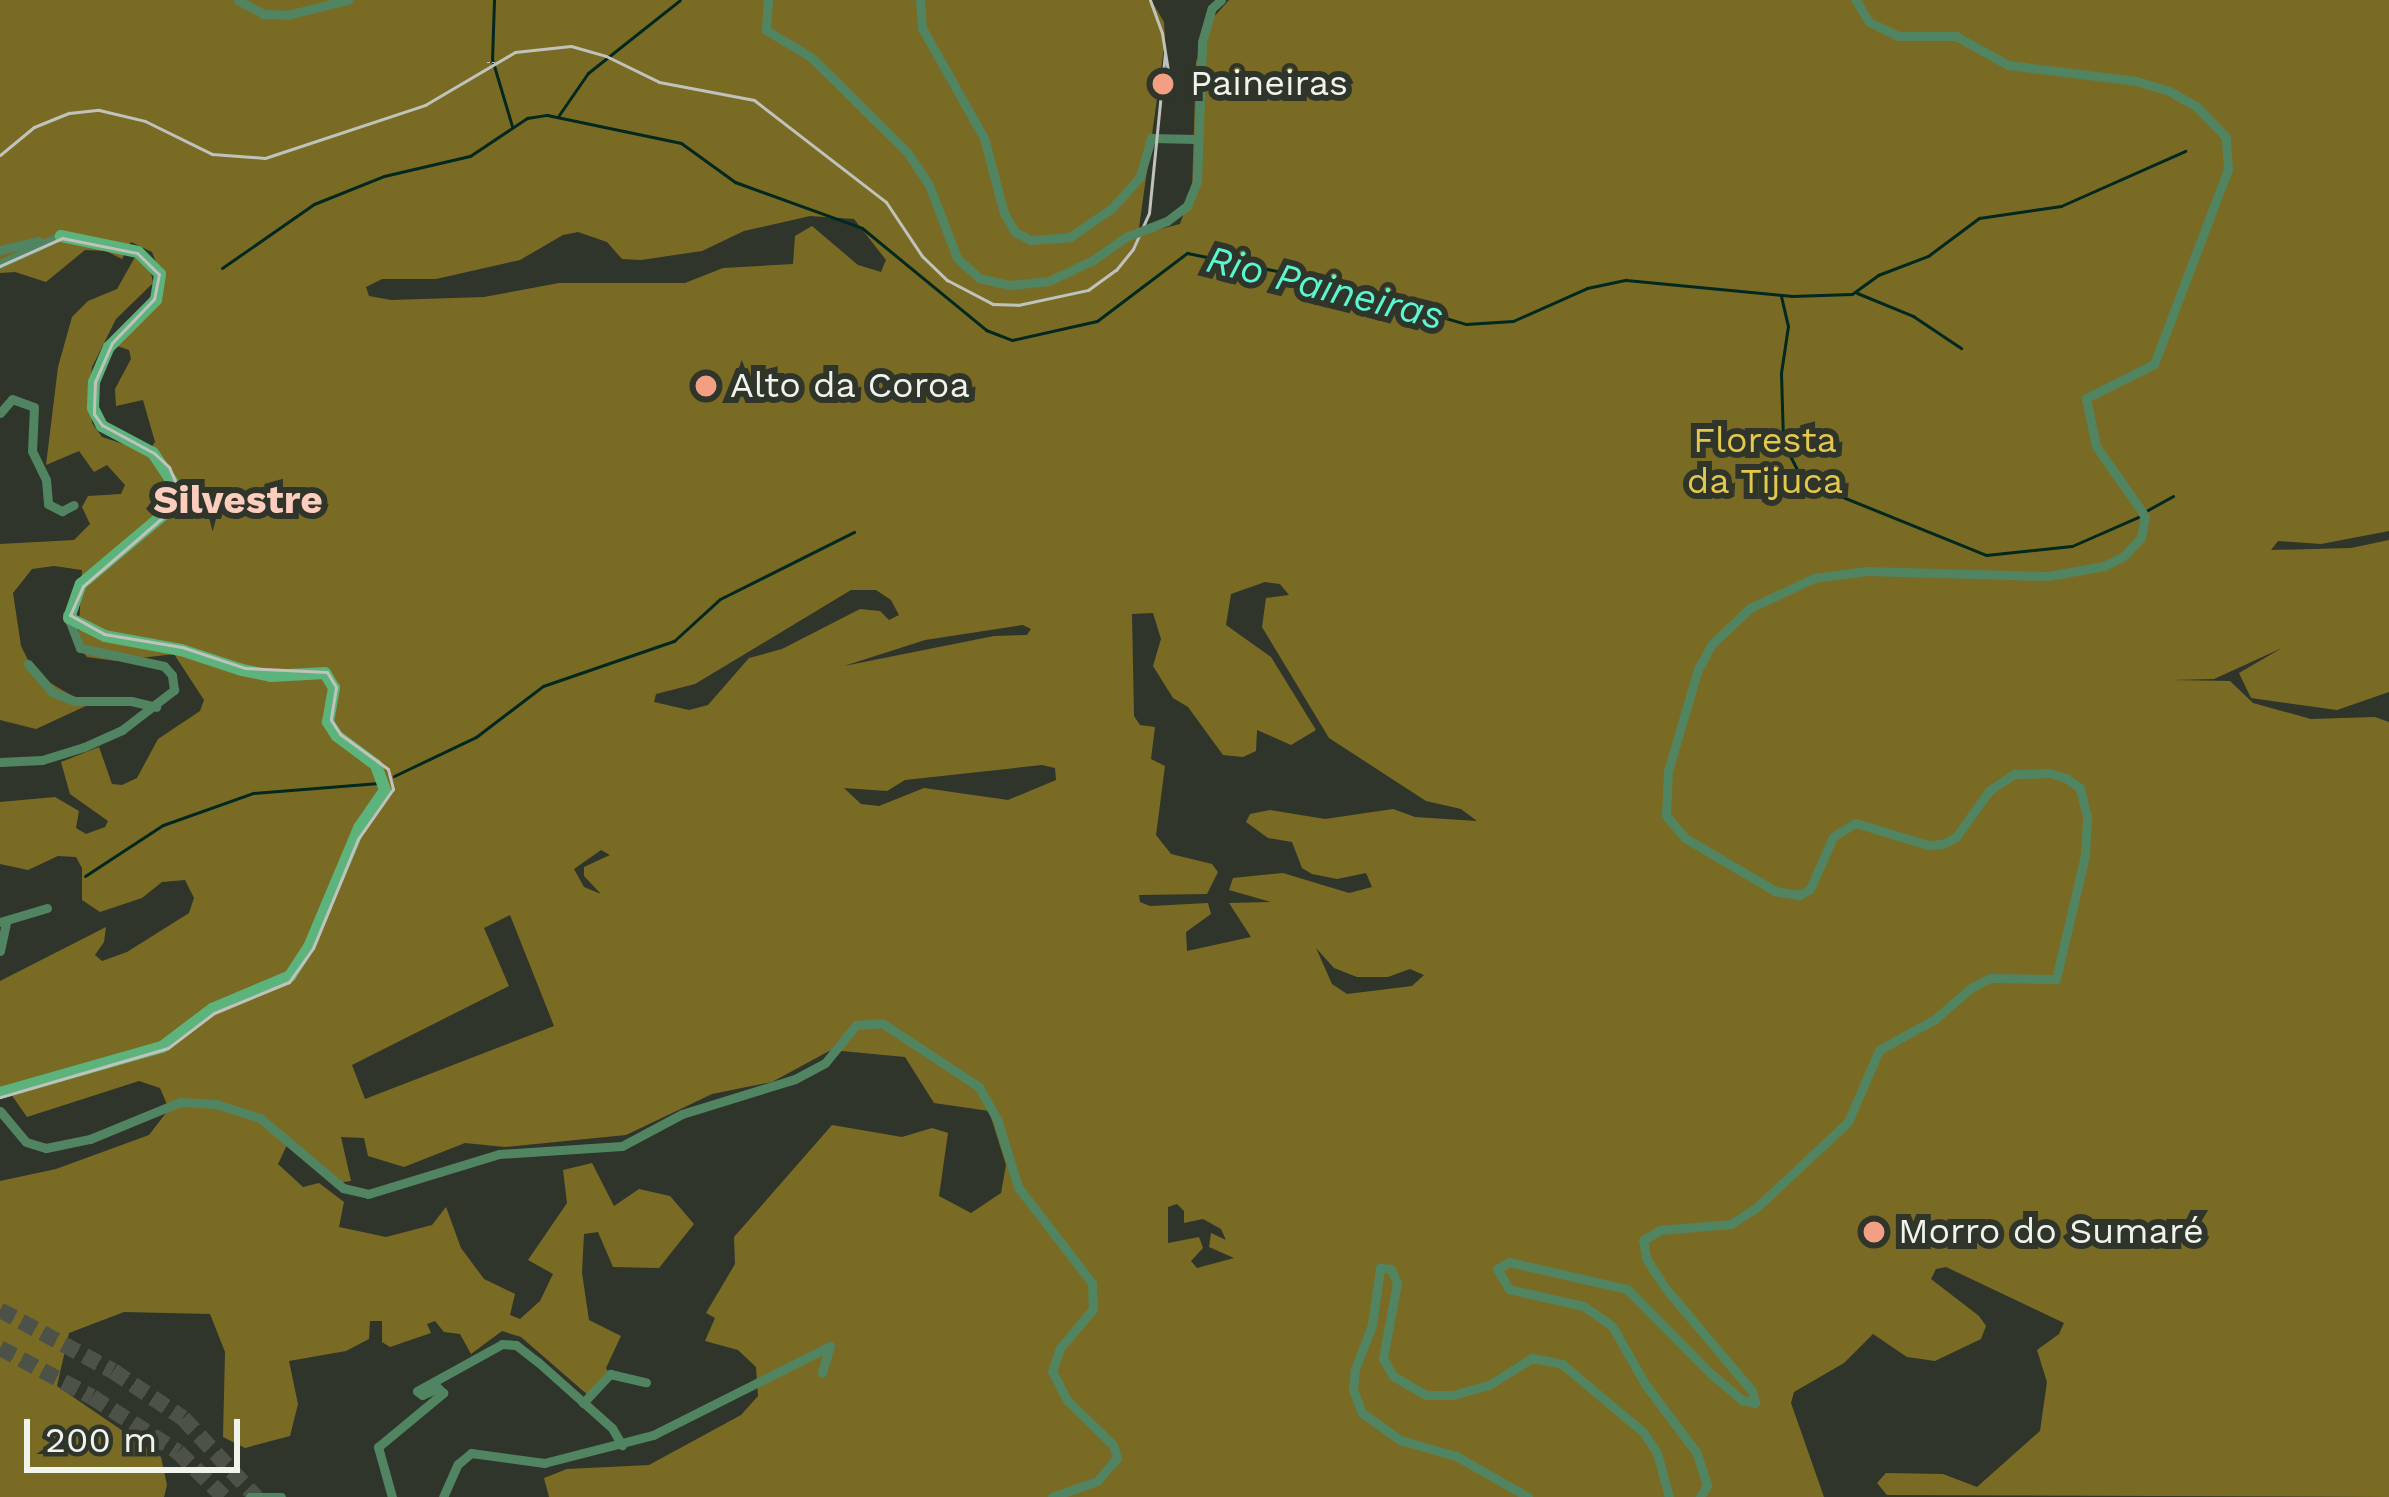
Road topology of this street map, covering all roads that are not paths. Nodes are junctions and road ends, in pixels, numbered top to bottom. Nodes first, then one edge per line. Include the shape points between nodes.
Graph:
1 (238, 0) edge
2 (348, 0) edge
3 (768, 0) edge
4 (920, 0) edge
5 (1221, 0) edge
6 (1856, 0) edge
7 (1197, 139) junction
8 (62, 236) junction
9 (0, 250) edge
10 (0, 264) edge
11 (0, 413) edge
12 (74, 505) dead end
13 (67, 614) junction
14 (28, 664) dead end
15 (156, 707) junction
16 (0, 762) edge
17 (47, 908) dead end
18 (3, 922) edge
19 (0, 951) edge
20 (0, 1093) edge
21 (0, 1112) edge
22 (822, 1373) dead end
23 (646, 1382) dead end
24 (583, 1402) junction
25 (622, 1445) junction
26 (250, 1497) edge
27 (280, 1497) edge
28 (392, 1497) edge
29 (442, 1497) edge
30 (1052, 1497) edge
31 (1528, 1497) edge
32 (1669, 1497) edge
33 (1700, 1497) edge

1 - 2 street via 263,14
3 - 7 street, bridge via 766,30 811,57 907,152 957,257 979,278 1049,281 1167,221 1189,202 1197,181
4 - 7 street via 922,28 984,138 1004,213 1031,240 1070,237 1127,195 1151,138
5 - 7 street via 1202,42
6 - 33 street via 1869,22 1898,36 1956,36 2008,65 2170,91 2226,137 2228,169 2154,364 2086,398 2096,446 2145,516 2141,538 2124,556 2048,576 1814,578 1750,608 1698,669 1668,771 1670,826 1775,891 1810,889 1833,837 1855,823 1942,844 2014,774 2066,778 2080,788 2087,817 2056,979 2000,977 1972,987 1879,1050 1848,1122 1756,1208 1731,1224 1660,1230 1642,1240 1666,1289 1755,1403 1710,1373 1627,1289 1509,1262 1497,1269 1509,1289 1583,1306 1612,1326 1696,1452 1707,1485
8 - 9 street
8 - 10 street
8 - 13 street via 138,252 160,274 156,300 109,347 93,408 102,426 154,453 179,492 169,510 81,584
11 - 12 street via 13,399 34,407 32,451 48,504 62,512
13 - 15 street via 80,648 168,670 174,690
13 - 20 street via 85,630 242,670 325,673 334,688 328,722 376,766 385,790 290,976 219,1005 162,1047
14 - 15 street via 52,692 74,701
15 - 16 street via 62,755
17 - 18 street
18 - 19 street
21 - 30 street via 26,1142 46,1148 180,1102 216,1104 260,1118 343,1188 368,1194 499,1154 622,1146 682,1114 794,1079 825,1063 856,1024 882,1023 979,1087 998,1118 1018,1187 1092,1283 1094,1309 1060,1348 1052,1371 1117,1458 1096,1481
22 - 25 street via 830,1346
23 - 24 street via 610,1374
24 - 25 street
24 - 28 street via 516,1346 496,1346 420,1388 419,1395 443,1393 378,1447
25 - 29 street via 544,1463 471,1453
26 - 27 street
31 - 32 street via 1456,1456 1400,1440 1362,1413 1355,1369 1380,1268 1391,1269 1397,1283 1383,1358 1393,1376 1426,1395 1453,1395 1489,1385 1532,1358 1562,1364 1643,1432

